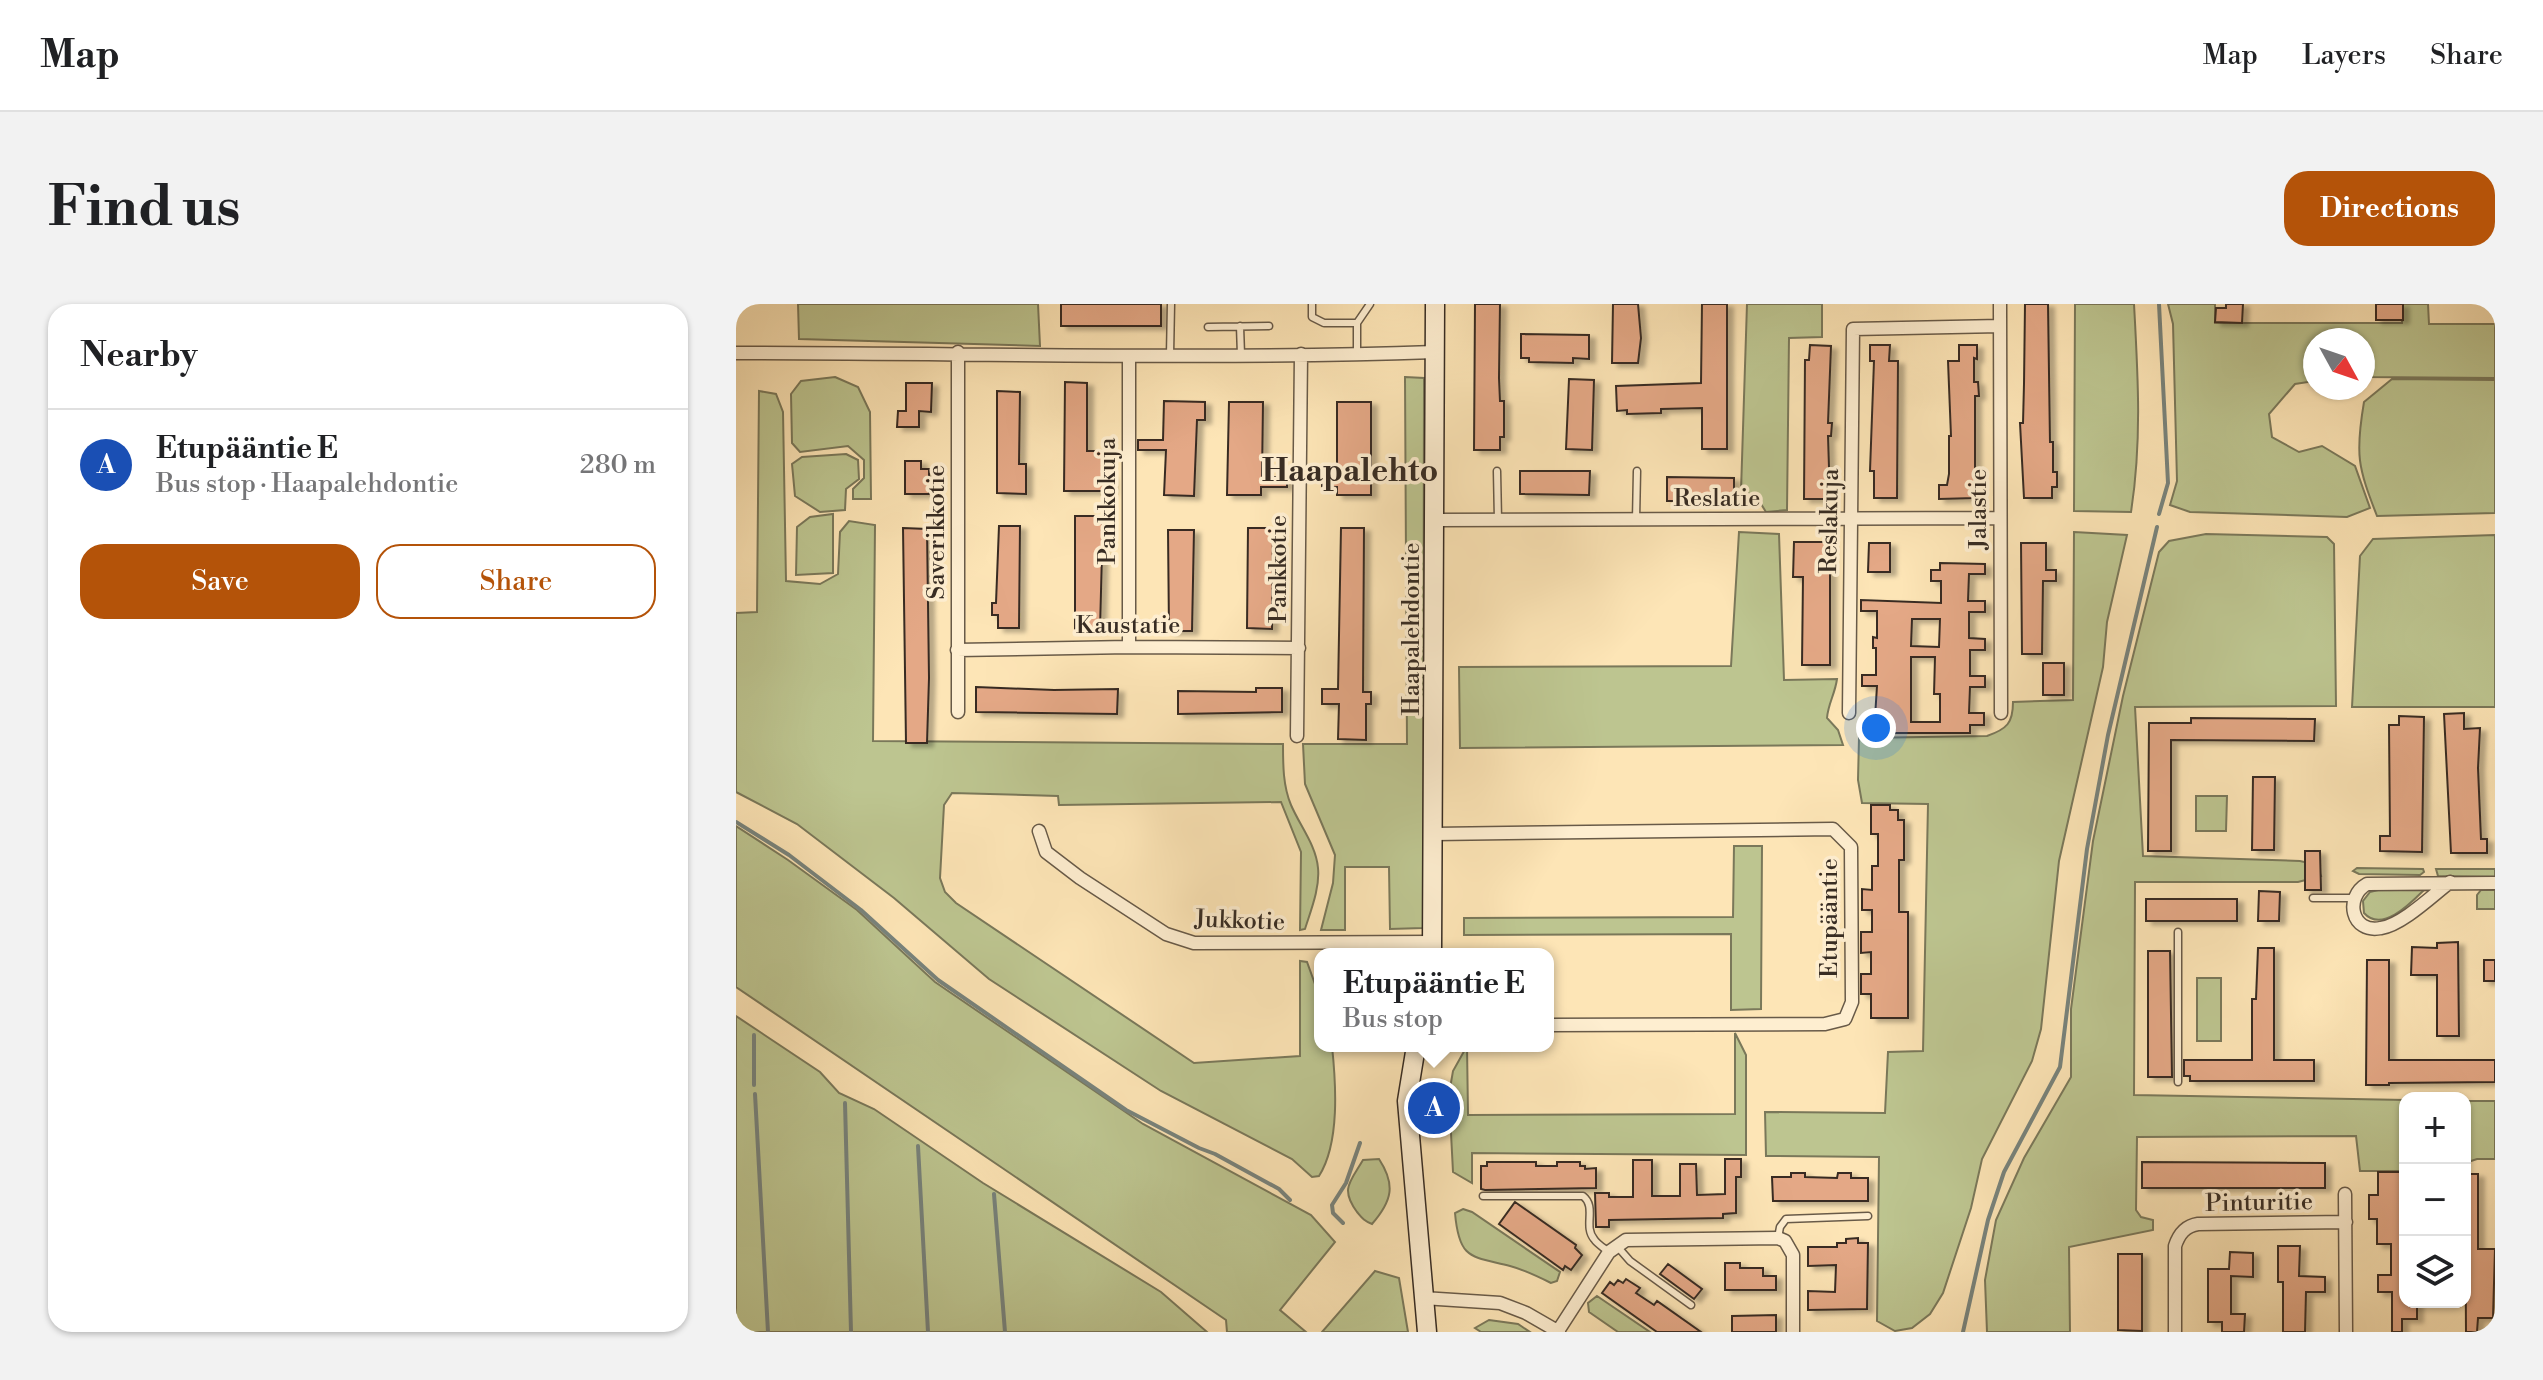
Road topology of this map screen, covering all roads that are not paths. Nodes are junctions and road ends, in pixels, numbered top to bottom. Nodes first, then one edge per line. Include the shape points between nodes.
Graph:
1 (1171, 304) edge
2 (1312, 304) edge
3 (1370, 304) edge
4 (1435, 304) edge
5 (2000, 304) edge
6 (1357, 323) junction
7 (1240, 326) junction
8 (1269, 326) dead end
9 (2000, 326) junction
10 (1208, 327) dead end
11 (958, 352) junction
12 (1435, 352) junction
13 (736, 353) edge
14 (1301, 354) junction
15 (1357, 354) junction
16 (1170, 355) junction
17 (1241, 355) junction
18 (1129, 356) junction
19 (1497, 471) dead end
20 (1637, 471) dead end
21 (2000, 518) junction
22 (1435, 520) junction
23 (1498, 520) junction
24 (1636, 520) junction
25 (1851, 520) junction
26 (1129, 647) junction
27 (1299, 648) junction
28 (957, 650) junction
29 (958, 712) dead end
30 (1849, 713) dead end
31 (2001, 713) dead end
32 (1297, 736) dead end
33 (1039, 831) dead end
34 (1434, 834) junction
35 (2450, 882) junction
36 (2495, 883) edge
37 (2313, 898) dead end
38 (2354, 898) junction
39 (2178, 932) dead end
40 (1432, 948) edge
41 (1554, 1025) edge
42 (1415, 1052) edge
43 (2178, 1082) dead end
44 (2345, 1194) dead end
45 (1483, 1196) dead end
46 (1868, 1216) dead end
47 (2346, 1222) junction
48 (1778, 1238) junction
49 (1613, 1248) junction
50 (1423, 1298) junction
51 (1691, 1305) dead end
52 (1427, 1332) edge
53 (1558, 1332) edge
54 (1793, 1332) edge
55 (2175, 1332) edge
56 (2346, 1332) edge

1 - 16 lane
2 - 6 lane via 1312,317 1324,323
3 - 6 lane
4 - 12 street, Haapalehdontie
5 - 9 street, Jalastie
6 - 15 lane
7 - 8 lane
7 - 10 lane
7 - 17 lane
9 - 21 street, Jalastie
9 - 25 street, Reslakuja via 1853,329
11 - 13 street
11 - 18 street
11 - 28 street, Saverikkotie
12 - 15 street
12 - 22 street, Haapalehdontie
14 - 15 street
14 - 17 street
14 - 27 street, Pankkotie
16 - 17 street
16 - 18 street
18 - 26 street, Pankkokuja
19 - 23 lane
20 - 24 lane
21 - 25 street, Reslatie
21 - 31 street, Jalastie
22 - 23 street, Reslatie
22 - 34 street, Haapalehdontie
23 - 24 street, Reslatie
24 - 25 street, Reslatie
25 - 30 street, Reslakuja
26 - 27 street, Kaustatie
26 - 28 street, Kaustatie
27 - 32 street, Pankkotie
28 - 29 street, Saverikkotie
33 - 40 street, Jukkotie via 1046,852 1080,878 1166,934 1194,943
34 - 40 street, Haapalehdontie
34 - 41 street, Etupääntie via 1833,829 1851,847 1852,1002 1845,1019 1825,1024
35 - 36 street
35 - 38 street via 2373,883
35 - 38 street via 2381,928 2359,924
37 - 38 lane
39 - 43 lane
42 - 50 street via 1407,1101
44 - 47 street
45 - 49 lane via 1583,1196 1590,1206 1593,1238
46 - 48 lane via 1795,1216 1786,1219
47 - 55 street, Pinturitie via 2187,1227 2175,1246
47 - 56 street
48 - 49 street via 1636,1238
48 - 54 street via 1793,1255
49 - 51 lane
49 - 53 street
50 - 52 street
50 - 53 street via 1500,1303

